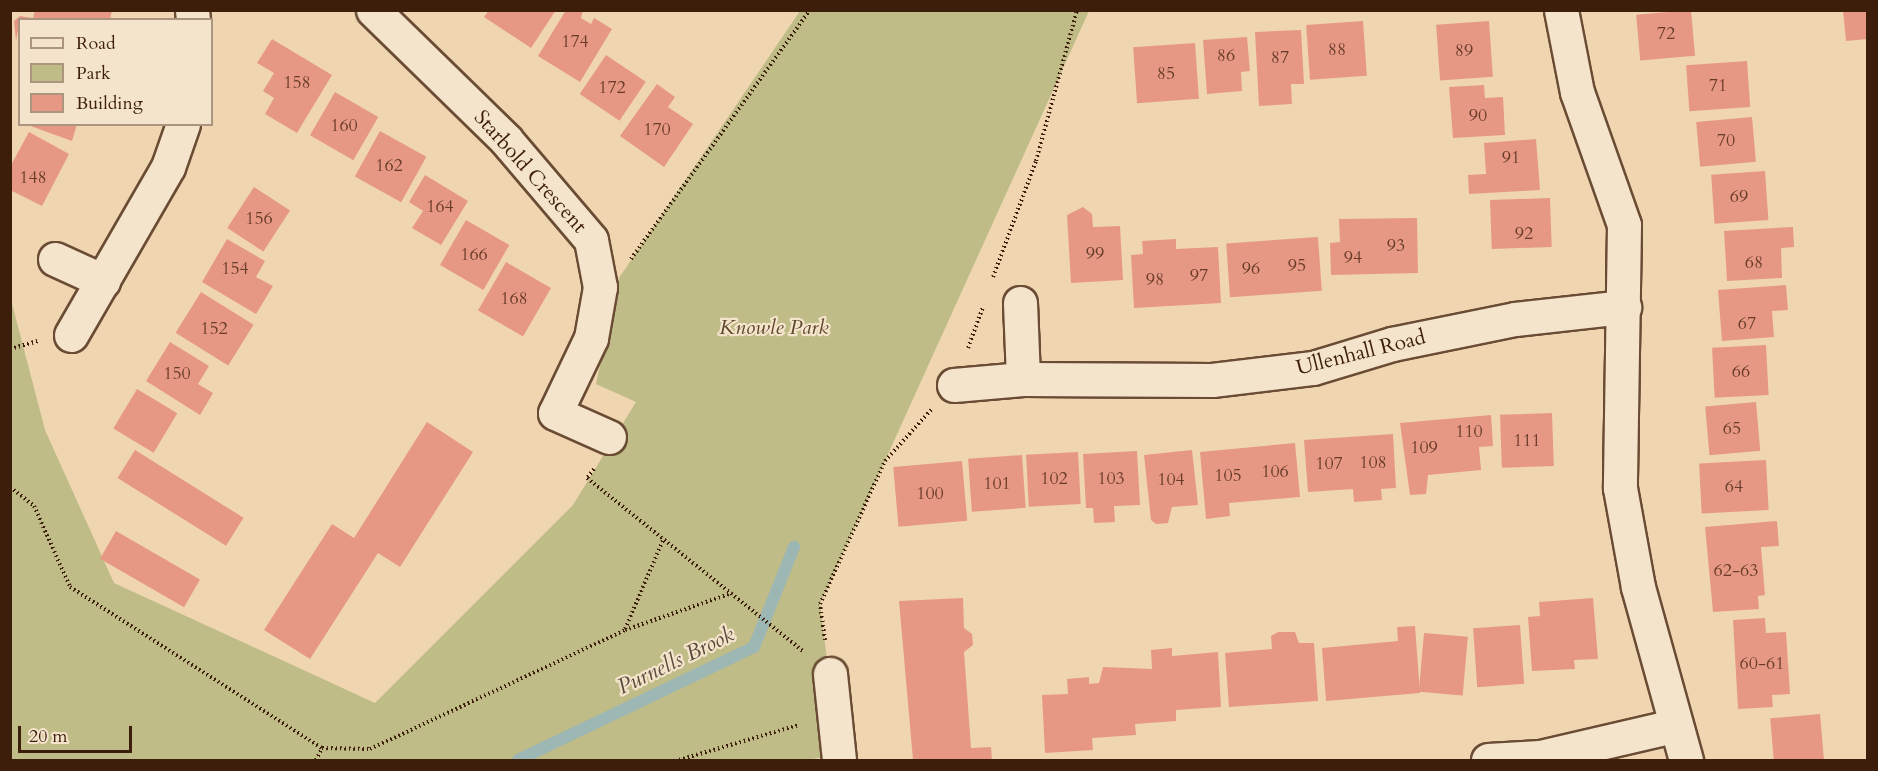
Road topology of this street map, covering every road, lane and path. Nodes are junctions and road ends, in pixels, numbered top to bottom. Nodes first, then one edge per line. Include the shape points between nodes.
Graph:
1 (373, 10) edge
2 (810, 10) edge
3 (1077, 10) edge
4 (1561, 10) edge
5 (182, 126) edge
6 (55, 259) dead end
7 (103, 281) junction
8 (991, 284) dead end
9 (600, 286) junction
10 (987, 295) dead end
11 (1020, 303) dead end
12 (1624, 307) junction
13 (71, 335) dead end
14 (1023, 379) junction
15 (954, 385) junction
16 (609, 437) joint
17 (10, 487) edge
18 (663, 538) junction
19 (732, 593) junction
20 (625, 630) junction
21 (830, 674) junction
22 (837, 714) junction
23 (1673, 726) junction
24 (322, 748) junction
25 (316, 760) edge
26 (679, 760) edge
27 (839, 760) edge
28 (1488, 760) edge
29 (1686, 760) edge

1 - 9 street, Starbold Crescent via 506,140 591,240
2 - 9 path via 619,278
3 - 8 path via 1036,161
4 - 12 street via 1577,92 1624,225
5 - 7 street via 168,167
6 - 7 street
7 - 13 street
9 - 16 street, Starbold Crescent via 591,338 555,413
10 - 15 path
11 - 14 street
12 - 14 street, Ullenhall Road via 1515,319 1392,344 1313,368 1212,380
12 - 23 street via 1620,489
14 - 15 street, Ullenhall Road
15 - 21 path via 885,461 820,604
16 - 18 path via 587,478
17 - 24 path via 34,506 70,587
18 - 19 path
18 - 20 path
19 - 20 path
19 - 21 path
20 - 24 path via 370,749
21 - 22 street
22 - 26 path
22 - 27 street
23 - 28 street via 1540,757
23 - 29 street
24 - 25 path

